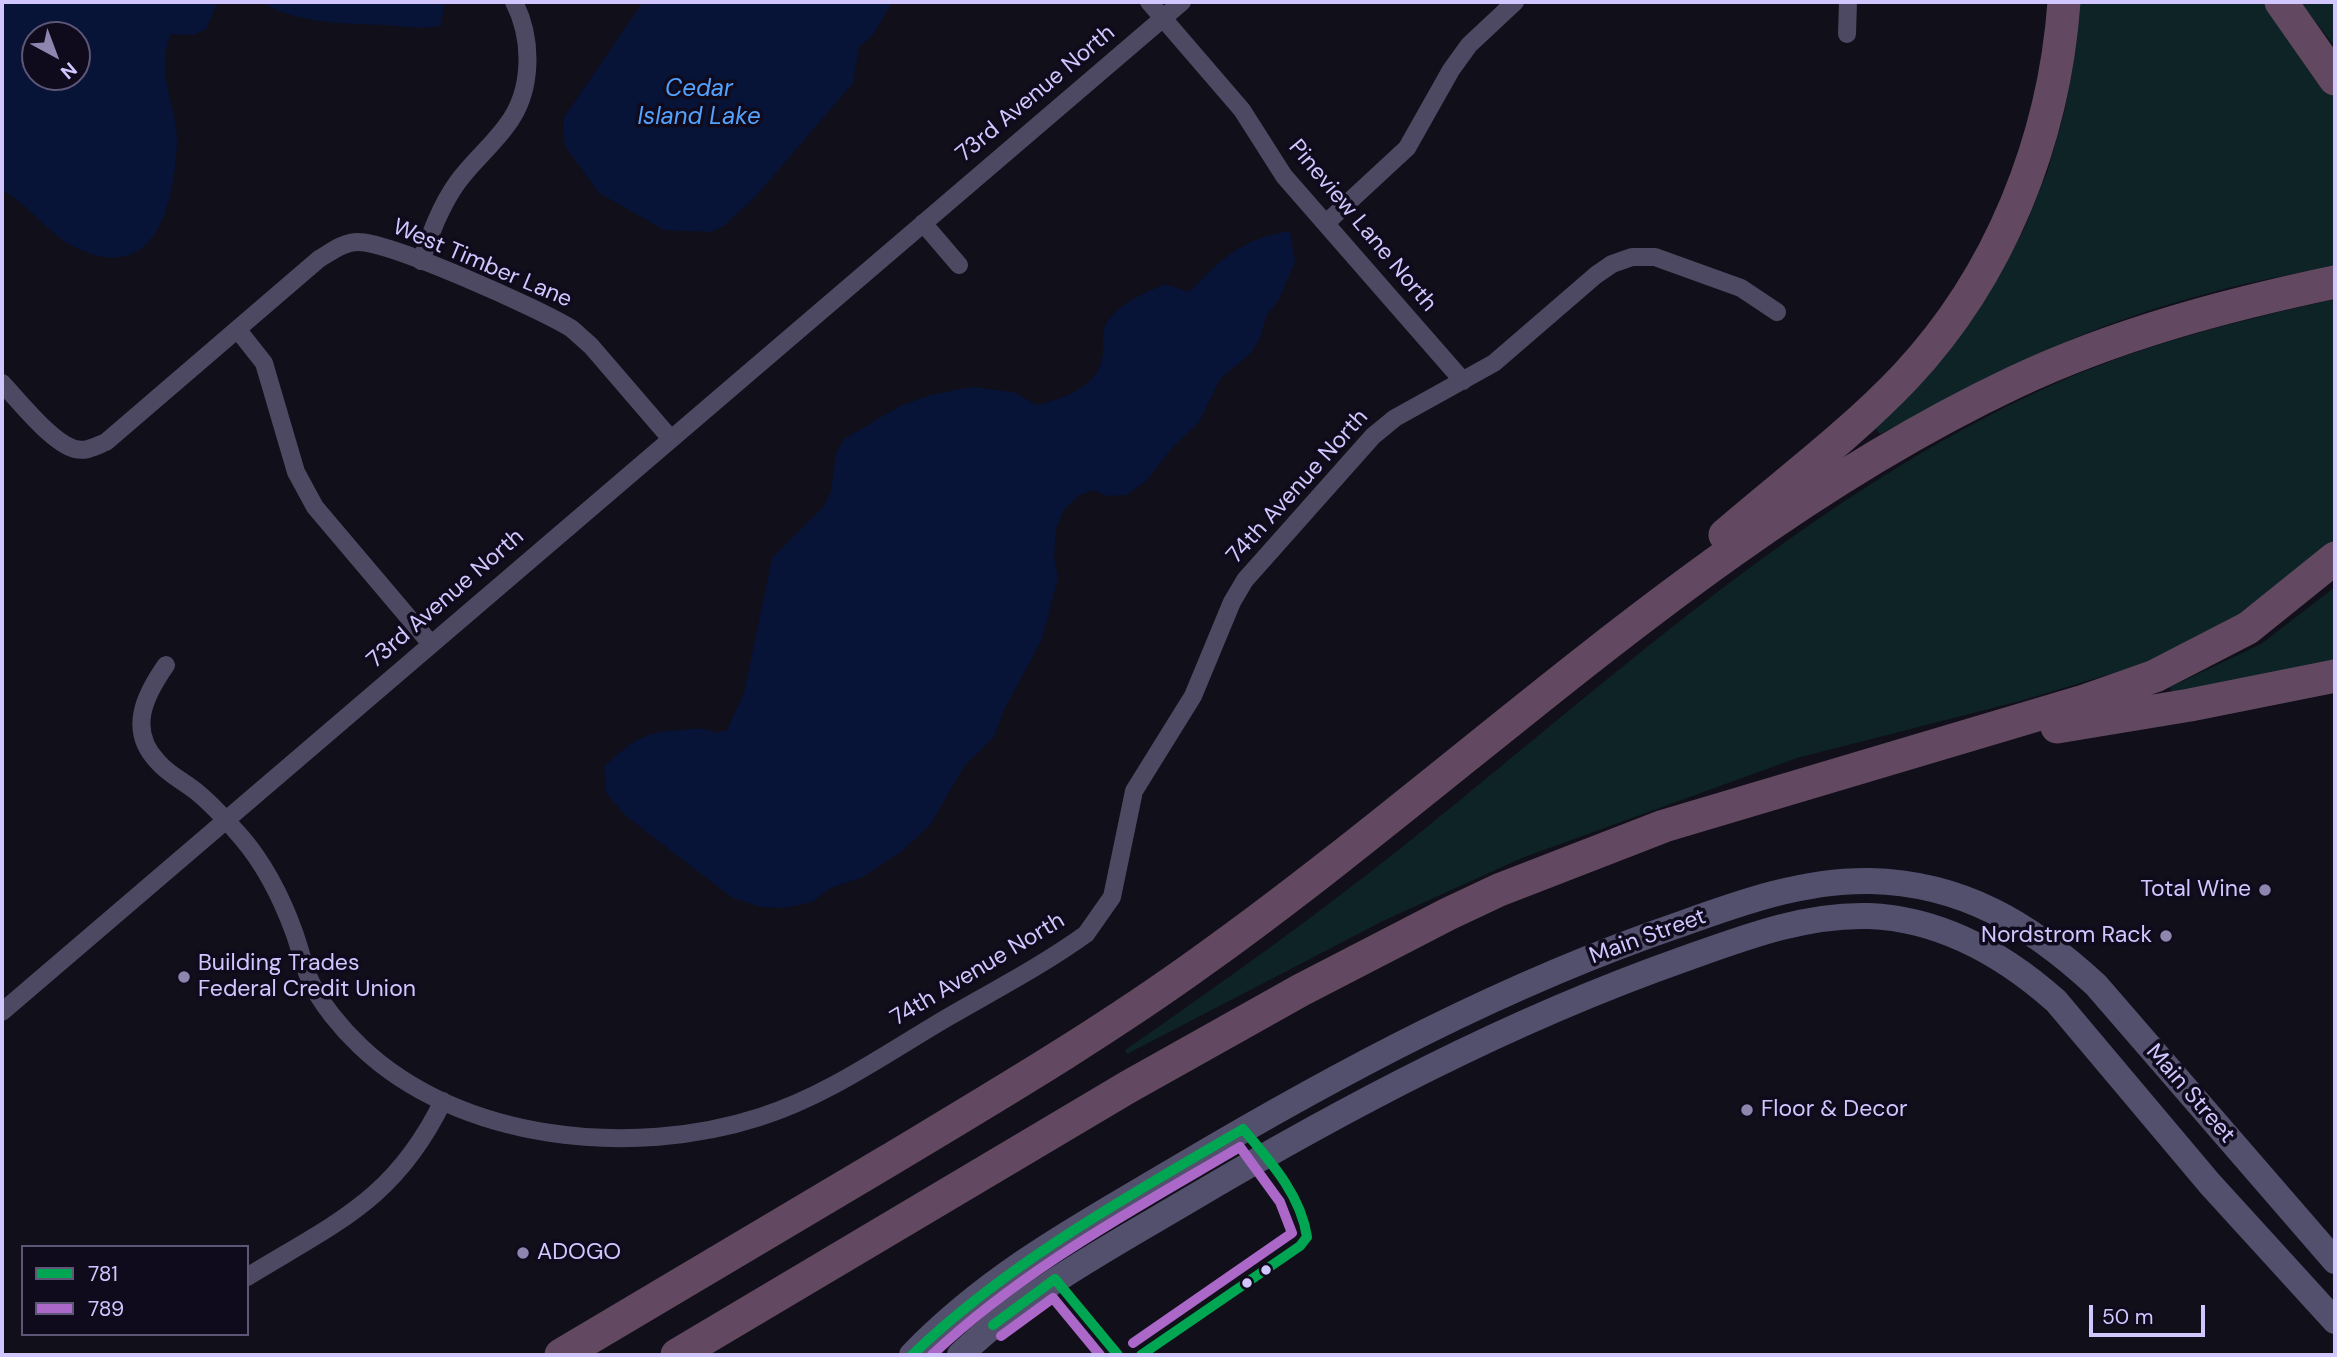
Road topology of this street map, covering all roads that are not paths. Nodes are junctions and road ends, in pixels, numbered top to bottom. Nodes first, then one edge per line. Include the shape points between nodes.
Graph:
1 (514, 2) edge
2 (1149, 2) edge
3 (1182, 2) edge
4 (1515, 2) edge
5 (1849, 2) edge
6 (2064, 2) edge
7 (2281, 2) edge
8 (1163, 18) junction
9 (1847, 34) dead end
10 (2335, 79) edge
11 (923, 223) junction
12 (1326, 223) junction
13 (421, 261) junction
14 (959, 265) dead end
15 (2335, 282) edge
16 (1777, 313) dead end
17 (237, 330) junction
18 (1463, 381) junction
19 (2, 383) edge
20 (671, 439) junction
21 (2335, 558) edge
22 (431, 644) junction
23 (166, 666) dead end
24 (2335, 676) edge
25 (1525, 711) junction
26 (1765, 796) junction
27 (226, 821) junction
28 (2, 1012) edge
29 (443, 1101) junction
30 (2335, 1261) edge
31 (248, 1275) edge
32 (2335, 1321) edge
33 (561, 1355) edge
34 (677, 1355) edge
35 (912, 1355) edge
36 (960, 1355) edge

1 - 13 street via 526,33 520,101 509,123 449,196
2 - 8 street, Pineview Lane North
3 - 8 street, 73rd Avenue North
4 - 12 street via 1469,45 1407,148
5 - 9 street
6 - 25 highway via 2051,92 2020,195 1993,253 1948,325 1874,408
7 - 10 highway
8 - 11 street, 73rd Avenue North
8 - 12 street, Pineview Lane North via 1225,88 1269,156
11 - 14 street
11 - 20 street, 73rd Avenue North
12 - 18 street, Pineview Lane North
13 - 17 street, West Timber Lane via 366,242 350,243 319,259
13 - 20 street, West Timber Lane via 572,329
15 - 25 highway via 2234,304 2125,337 1954,412 1882,452 1780,519 1616,638
16 - 18 street, 74th Avenue North via 1741,288 1655,257 1632,257 1596,275 1494,363
17 - 19 street, West Timber Lane via 106,442 89,449 61,443
17 - 22 street via 264,363 296,472 314,507
18 - 29 street, 74th Avenue North via 1395,418 1373,436 1245,580 1193,695 1134,791 1112,897 1086,934 1067,948 825,1091 760,1117 705,1131 596,1139 495,1120
20 - 22 street, 73rd Avenue North
21 - 26 highway via 2248,628 2155,676
22 - 27 street, 73rd Avenue North
23 - 27 street, 74th Avenue North via 147,692 141,724 145,744 155,760
24 - 26 highway via 2062,726
25 - 33 highway via 1312,880 1121,1016 989,1100
26 - 34 highway via 1561,864 1375,950 1128,1087
27 - 28 street, 73rd Avenue North
27 - 29 street, 74th Avenue North via 266,873 294,931 311,982 342,1027 392,1072
29 - 31 street via 417,1148 377,1195
30 - 35 street, Main Street via 2096,985 2057,949 2012,919 1943,892 1873,881 1840,881 1768,895 1605,951 1397,1046 1243,1129 1036,1251 979,1292
32 - 36 street, Main Street via 2210,1184 2056,1001 2029,977 2000,957 1938,928 1904,920 1837,916 1767,931 1621,981 1364,1100 1055,1279

